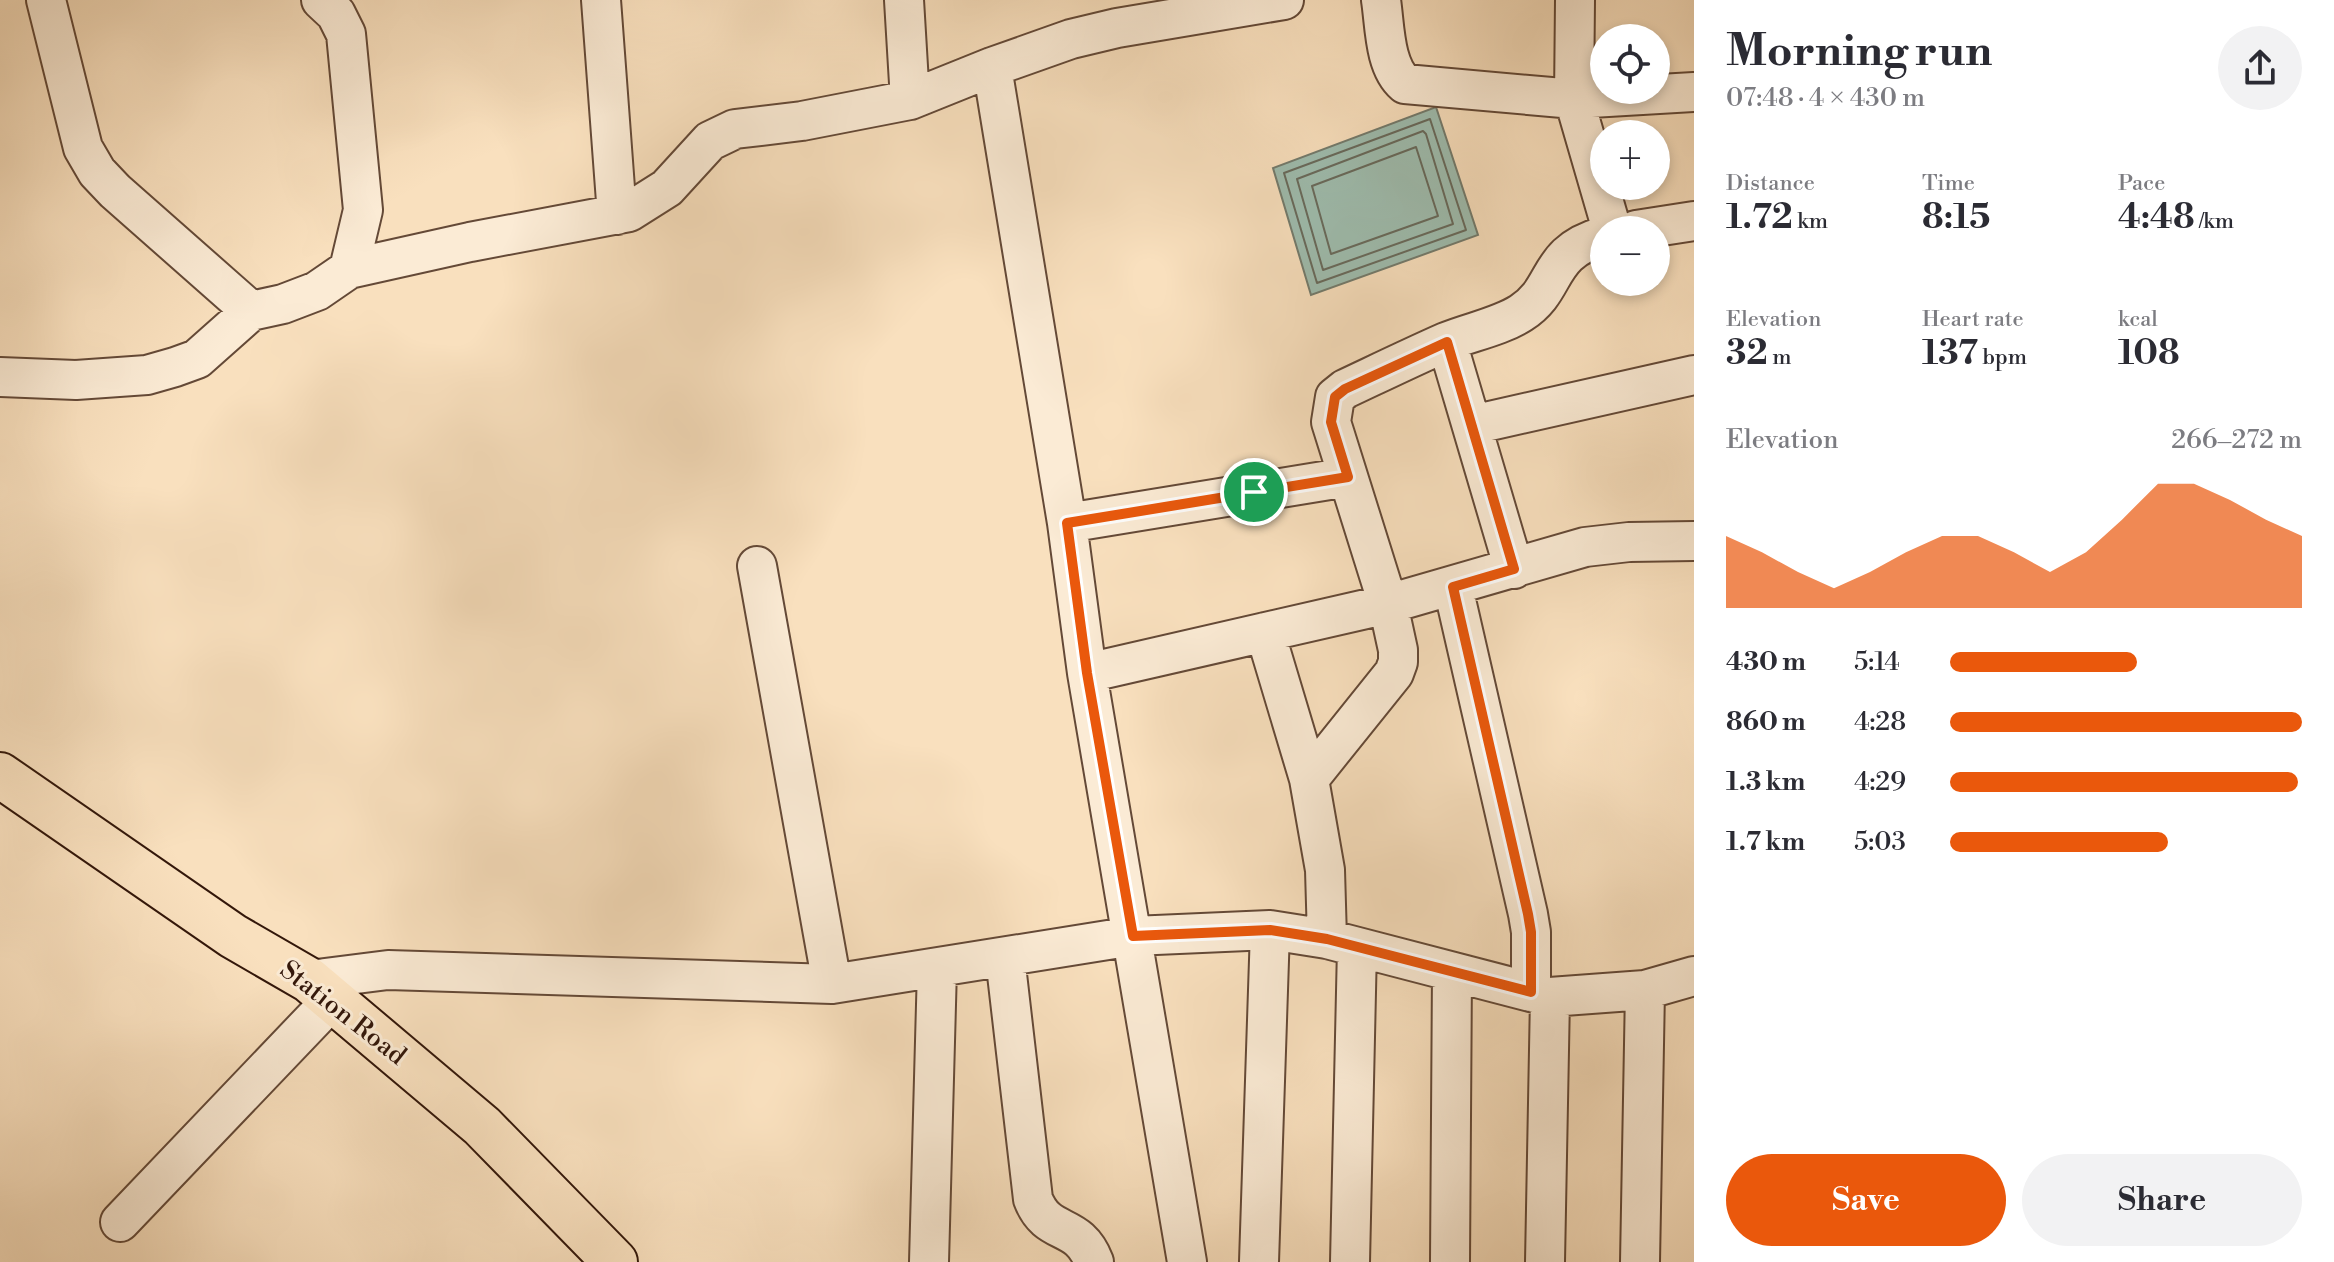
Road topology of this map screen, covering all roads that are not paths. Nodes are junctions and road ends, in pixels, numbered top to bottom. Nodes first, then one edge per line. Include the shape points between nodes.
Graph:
1 (47, 0) edge
2 (321, 0) edge
3 (601, 0) edge
4 (904, 0) edge
5 (1284, 0) edge
6 (1381, 0) edge
7 (1575, 0) edge
8 (1115, 14) edge
9 (992, 67) junction
10 (1694, 92) edge
11 (1574, 99) junction
12 (910, 100) junction
13 (617, 215) junction
14 (1608, 216) edge
15 (1694, 221) edge
16 (1670, 225) edge
17 (1590, 240) edge
18 (349, 269) junction
19 (251, 311) junction
20 (1447, 342) junction
21 (1694, 375) edge
22 (0, 377) edge
23 (1472, 425) junction
24 (1348, 477) junction
25 (1067, 523) junction
26 (1694, 541) edge
27 (757, 566) dead end
28 (1514, 569) junction
29 (1453, 587) junction
30 (1388, 604) junction
31 (1265, 632) junction
32 (1087, 673) junction
33 (0, 775) edge
34 (1309, 779) junction
35 (1270, 930) junction
36 (1133, 936) junction
37 (1342, 943) junction
38 (1005, 957) junction
39 (937, 968) junction
40 (1452, 972) junction
41 (1536, 972) junction
42 (1694, 976) edge
43 (832, 984) junction
44 (321, 990) junction
45 (1645, 990) junction
46 (120, 1222) dead end
47 (615, 1262) edge
48 (929, 1262) edge
49 (1094, 1262) edge
50 (1187, 1262) edge
51 (1259, 1262) edge
52 (1350, 1262) edge
53 (1450, 1262) edge
54 (1545, 1262) edge
55 (1640, 1262) edge

1 - 19 street via 83,148 97,172
2 - 18 street via 346,34 363,210
3 - 13 street
4 - 12 street
5 - 8 street
6 - 11 street via 1392,65 1405,84
7 - 11 street
8 - 9 street via 1071,39
9 - 12 street
9 - 25 street
10 - 11 street
11 - 14 street
12 - 13 street via 735,129 710,141 667,188
13 - 18 street
15 - 16 street
17 - 20 street via 1558,264 1529,308
18 - 19 street via 317,291
19 - 22 street via 197,359 147,375 76,380
20 - 23 street
20 - 24 street via 1335,397 1331,422
21 - 23 street
23 - 28 street
24 - 25 street
24 - 30 street
25 - 32 street
26 - 28 street via 1585,547
27 - 43 street
28 - 29 street
29 - 30 street
29 - 41 street
30 - 31 street
30 - 34 street via 1398,650 1394,673
31 - 32 street
31 - 34 street
32 - 36 street
33 - 44 main road, Station Road via 233,936
34 - 37 street
35 - 36 street
35 - 37 street
35 - 51 street
36 - 38 street
36 - 50 street
37 - 40 street
37 - 52 street
38 - 39 street
38 - 49 street via 1033,1199 1049,1223 1082,1241
39 - 43 street
39 - 48 street
40 - 41 street
40 - 53 street
41 - 45 street
41 - 54 street
42 - 45 street
43 - 44 street via 388,970
44 - 46 street
44 - 47 main road, Station Road via 482,1126
45 - 55 street

